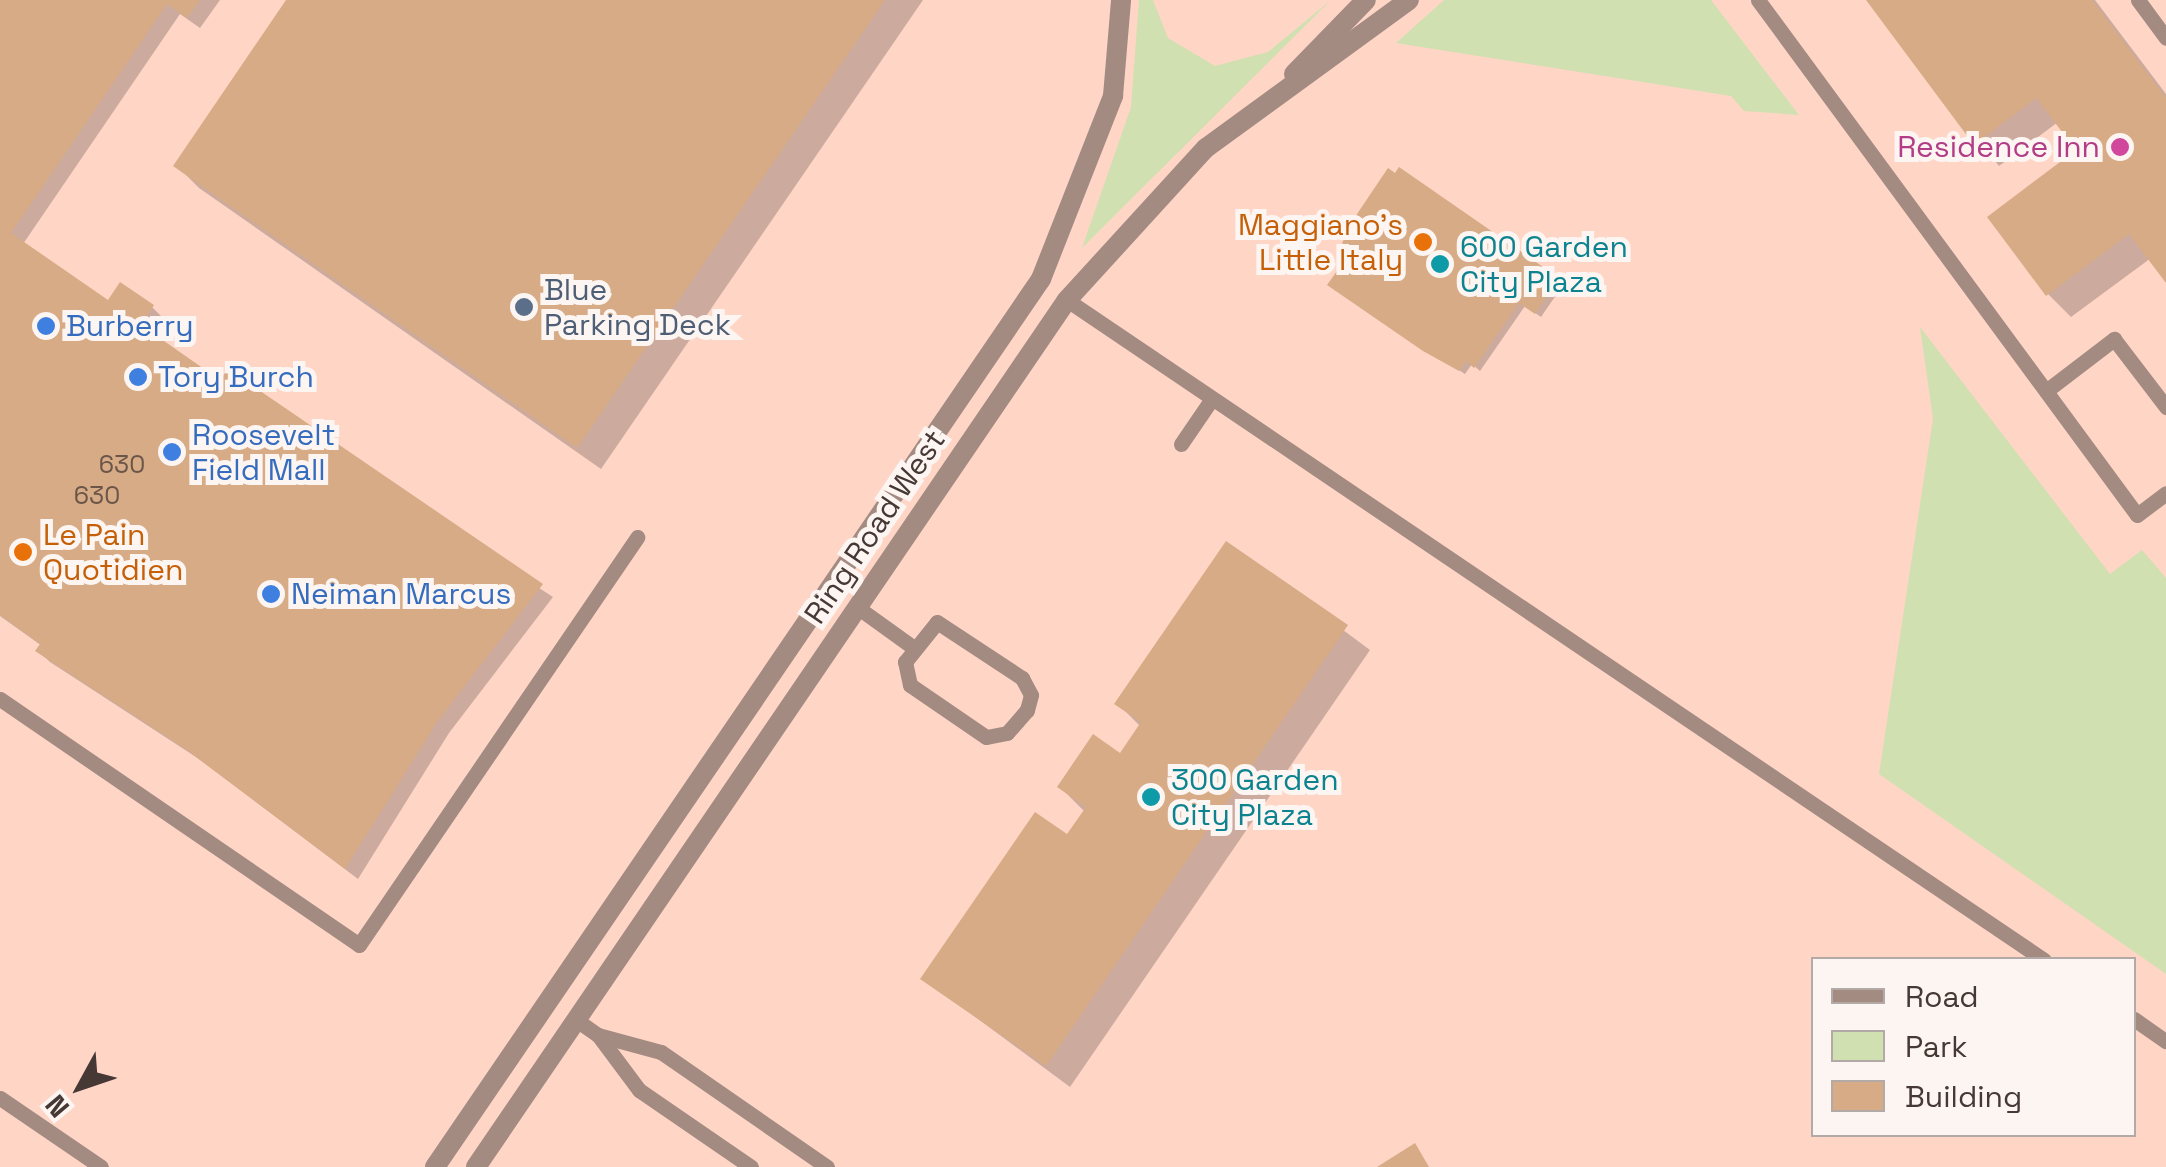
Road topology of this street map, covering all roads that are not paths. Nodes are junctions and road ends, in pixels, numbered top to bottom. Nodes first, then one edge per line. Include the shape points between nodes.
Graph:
1 (1121, 0) edge
2 (1366, 0) edge
3 (1409, 0) edge
4 (1758, 0) edge
5 (2138, 0) edge
6 (2166, 38) edge
7 (1284, 87) junction
8 (1067, 300) junction
9 (2046, 391) junction
10 (1211, 400) junction
11 (2166, 407) edge
12 (1181, 444) dead end
13 (2166, 493) edge
14 (638, 536) dead end
15 (857, 607) junction
16 (914, 648) junction
17 (0, 698) edge
18 (2040, 957) edge
19 (576, 1019) junction
20 (2136, 1020) edge
21 (598, 1035) junction
22 (2166, 1041) edge
23 (0, 1098) edge
24 (100, 1167) edge
25 (435, 1167) edge
26 (476, 1167) edge
27 (751, 1167) edge
28 (827, 1167) edge

1 - 25 street, Ring Road West via 1114,96 1041,279
2 - 7 street
3 - 7 street, Ring Road West
4 - 9 lane
5 - 6 lane
7 - 8 street, Ring Road West via 1206,148
8 - 10 lane
8 - 15 street, Ring Road West
9 - 11 lane via 2114,339
9 - 13 lane via 2137,514
10 - 12 lane
10 - 18 lane
14 - 17 lane via 359,945
15 - 16 lane
15 - 19 street, Ring Road West
16 - 16 lane via 905,662 910,685 986,737 1018,725 1030,694 1022,678 948,624 930,626
19 - 21 lane
19 - 26 street, Ring Road West
20 - 22 lane
21 - 27 lane via 639,1090
21 - 28 lane via 662,1052
23 - 24 lane

